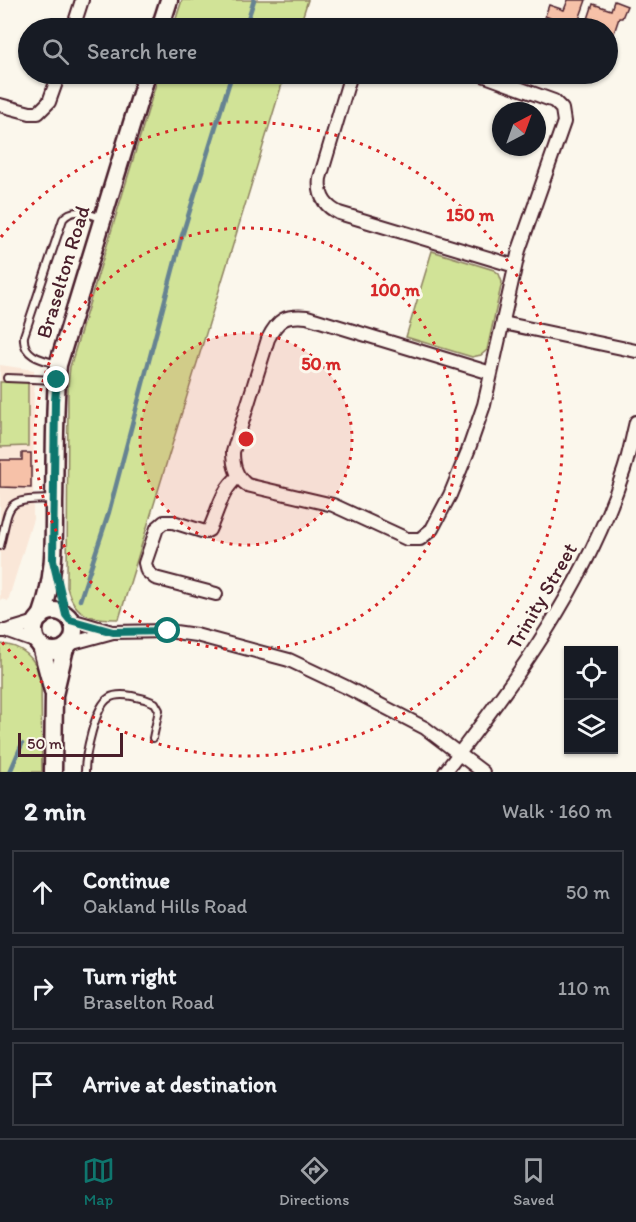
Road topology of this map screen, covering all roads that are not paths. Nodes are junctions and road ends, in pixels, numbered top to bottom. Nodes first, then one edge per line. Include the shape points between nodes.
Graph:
1 (82, 0) edge
2 (169, 0) edge
3 (76, 18) edge
4 (163, 18) edge
5 (56, 84) edge
6 (144, 84) edge
7 (348, 84) edge
8 (508, 84) edge
9 (0, 105) edge
10 (103, 218) junction
11 (515, 266) junction
12 (503, 323) junction
13 (636, 351) edge
14 (58, 372) junction
15 (491, 373) junction
16 (7, 378) dead end
17 (636, 422) edge
18 (238, 477) junction
19 (54, 499) junction
20 (0, 546) edge
21 (53, 560) junction
22 (216, 594) dead end
23 (68, 618) junction
24 (39, 619) junction
25 (3, 631) edge
26 (113, 632) junction
27 (39, 644) junction
28 (67, 646) junction
29 (54, 695) junction
30 (153, 738) dead end
31 (459, 753) junction
32 (53, 772) edge
33 (85, 772) edge
34 (445, 772) edge
35 (483, 772) edge

1 - 3 street
2 - 4 street
5 - 9 street via 50,102 38,113
6 - 10 street, Braselton Road
7 - 11 street via 320,178 320,191 326,203 339,213
8 - 11 street via 555,101 564,115
10 - 14 street, Braselton Road
10 - 14 lane via 75,211 63,219 24,336 27,351
11 - 12 street
12 - 13 street
12 - 15 street
14 - 16 lane
14 - 19 street, Braselton Road
15 - 18 street via 484,405 450,495 432,529 420,539 407,538 333,505 248,485
15 - 18 street via 308,316 285,318 268,339 233,453
17 - 31 street, Trinity Street via 613,500 572,588 528,660
18 - 22 street via 223,495 209,530 164,522 157,528 145,563 155,578
19 - 20 lane via 13,503
19 - 21 street, Braselton Road
21 - 23 street, Braselton Road
21 - 24 street, Braselton Road via 49,594
23 - 24 street via 54,611
23 - 26 street
23 - 28 street via 74,632
24 - 25 street
24 - 27 street via 34,633
25 - 27 street
26 - 28 street
26 - 31 street via 196,635 290,660 425,728
27 - 28 street via 53,651
27 - 29 street
28 - 29 street
29 - 32 street
30 - 33 lane via 159,710 155,703 111,696 104,702 96,723
31 - 34 street, Trinity Street
31 - 35 street

